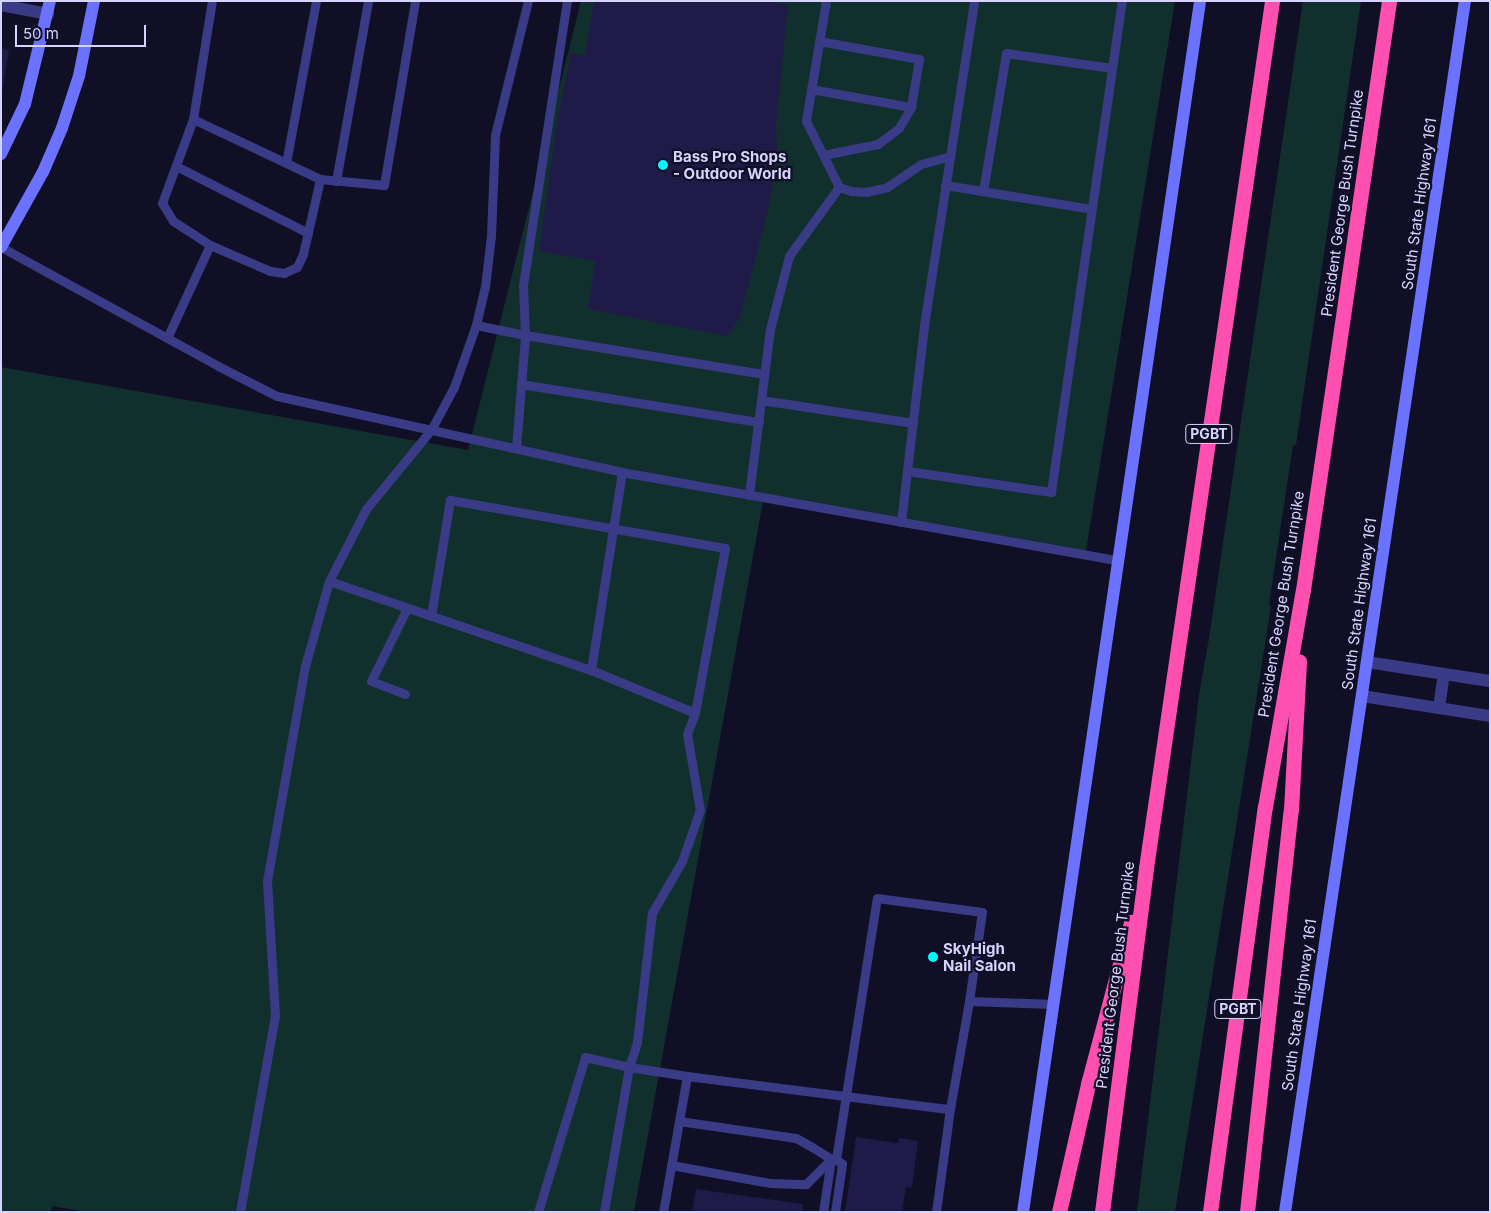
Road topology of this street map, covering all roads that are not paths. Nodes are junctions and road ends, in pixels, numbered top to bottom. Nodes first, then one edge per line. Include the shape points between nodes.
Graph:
1 (94, 1) edge
2 (212, 1) edge
3 (316, 1) edge
4 (368, 1) edge
5 (415, 1) edge
6 (528, 1) edge
7 (567, 1) edge
8 (826, 1) edge
9 (974, 1) edge
10 (1122, 1) edge
11 (1272, 1) edge
12 (1389, 1) edge
13 (1465, 1) edge
14 (1, 5) edge
15 (1198, 5) edge
16 (49, 7) edge
17 (819, 42) junction
18 (1112, 68) junction
19 (811, 89) junction
20 (910, 107) junction
21 (193, 119) junction
22 (6, 132) edge
23 (1, 154) edge
24 (823, 155) junction
25 (950, 156) junction
26 (286, 163) junction
27 (176, 166) junction
28 (320, 179) junction
29 (336, 181) junction
30 (946, 185) junction
31 (838, 187) junction
32 (983, 191) junction
33 (1091, 209) junction
34 (308, 233) junction
35 (210, 245) junction
36 (1, 247) edge
37 (476, 325) junction
38 (525, 335) junction
39 (166, 338) junction
40 (764, 374) junction
41 (521, 384) junction
42 (761, 400) junction
43 (758, 422) junction
44 (913, 423) junction
45 (431, 430) junction
46 (516, 448) junction
47 (907, 471) junction
48 (622, 472) junction
49 (749, 495) junction
50 (901, 522) junction
51 (613, 528) junction
52 (1118, 560) junction
53 (329, 581) junction
54 (1303, 590) junction
55 (408, 608) junction
56 (431, 616) junction
57 (1367, 662) junction
58 (591, 670) junction
59 (1444, 674) junction
60 (1490, 681) edge
61 (405, 694) dead end
62 (1362, 696) junction
63 (1439, 708) junction
64 (696, 713) junction
65 (1490, 716) edge
66 (1146, 868) junction
67 (968, 1001) junction
68 (1053, 1004) junction
69 (629, 1067) junction
70 (687, 1076) junction
71 (848, 1096) junction
72 (950, 1109) junction
73 (679, 1121) junction
74 (834, 1159) junction
75 (671, 1165) junction
76 (240, 1212) edge
77 (538, 1212) edge
78 (604, 1212) edge
79 (663, 1212) edge
80 (823, 1212) edge
81 (835, 1212) edge
82 (936, 1212) edge
83 (1023, 1212) edge
84 (1060, 1212) edge
85 (1102, 1212) edge
86 (1210, 1212) edge
87 (1247, 1212) edge
88 (1285, 1212) edge

1 - 36 main road via 79,76 62,128 43,172
2 - 21 lane
3 - 26 lane
4 - 29 lane
5 - 29 lane via 384,185
6 - 37 lane via 495,135 491,236 485,287
7 - 38 lane via 523,285
8 - 17 lane
9 - 25 lane
10 - 18 lane
11 - 66 highway, President George Bush Turnpike / PGBT
12 - 54 highway, President George Bush Turnpike / PGBT
13 - 57 main road, South State Highway 161
14 - 16 street
15 - 52 main road
16 - 22 main road via 25,104
17 - 19 lane
17 - 20 lane via 919,59
18 - 32 lane via 1006,54
18 - 33 lane
19 - 20 lane
19 - 24 lane via 806,121
20 - 24 lane via 899,128 878,144
21 - 26 lane
21 - 27 lane
22 - 23 main road
24 - 31 lane
25 - 30 lane
25 - 31 lane via 921,164 888,187 866,192
26 - 28 lane
27 - 34 lane
27 - 35 lane via 162,203 173,221
28 - 29 lane
28 - 34 lane
30 - 32 lane
30 - 44 lane
31 - 40 lane via 789,256 770,329
32 - 33 lane
33 - 47 lane via 1051,492
34 - 35 lane via 298,267 284,273 270,271
35 - 39 lane
36 - 39 lane
37 - 38 lane
37 - 45 lane via 454,387
38 - 40 lane
38 - 41 lane
39 - 45 lane via 278,396
40 - 42 lane
41 - 43 lane
41 - 46 lane
42 - 43 lane
42 - 44 lane
43 - 49 lane
44 - 47 lane
45 - 46 lane
45 - 53 lane via 366,509
46 - 48 lane
47 - 50 lane
48 - 49 lane
48 - 51 lane
49 - 50 lane
50 - 52 lane
51 - 56 lane via 450,500
51 - 58 lane
51 - 64 lane via 724,548
52 - 68 main road
53 - 55 lane
53 - 76 lane via 305,666 267,881 275,1016
54 - 86 highway, President George Bush Turnpike / PGBT via 1265,807
54 - 87 highway via 1291,810
55 - 56 lane
55 - 61 lane via 371,681
56 - 58 lane
57 - 59 street
57 - 62 main road, South State Highway 161
58 - 64 lane
59 - 60 street
59 - 63 street
62 - 63 street
62 - 88 main road, South State Highway 161
63 - 65 street
64 - 69 lane via 687,734 700,810 682,861 652,913 637,1042
66 - 84 highway via 1088,1084
66 - 85 highway, President George Bush Turnpike / PGBT
67 - 68 lane
67 - 71 lane via 982,912 878,898
67 - 72 lane
68 - 83 main road
69 - 70 lane
69 - 77 lane via 585,1057
69 - 78 lane
70 - 71 lane
70 - 73 lane
71 - 72 lane
71 - 74 lane
72 - 82 lane
73 - 74 lane via 796,1138
73 - 75 lane
74 - 75 lane via 806,1184 770,1183
74 - 80 lane
74 - 81 lane via 842,1164
75 - 79 lane

